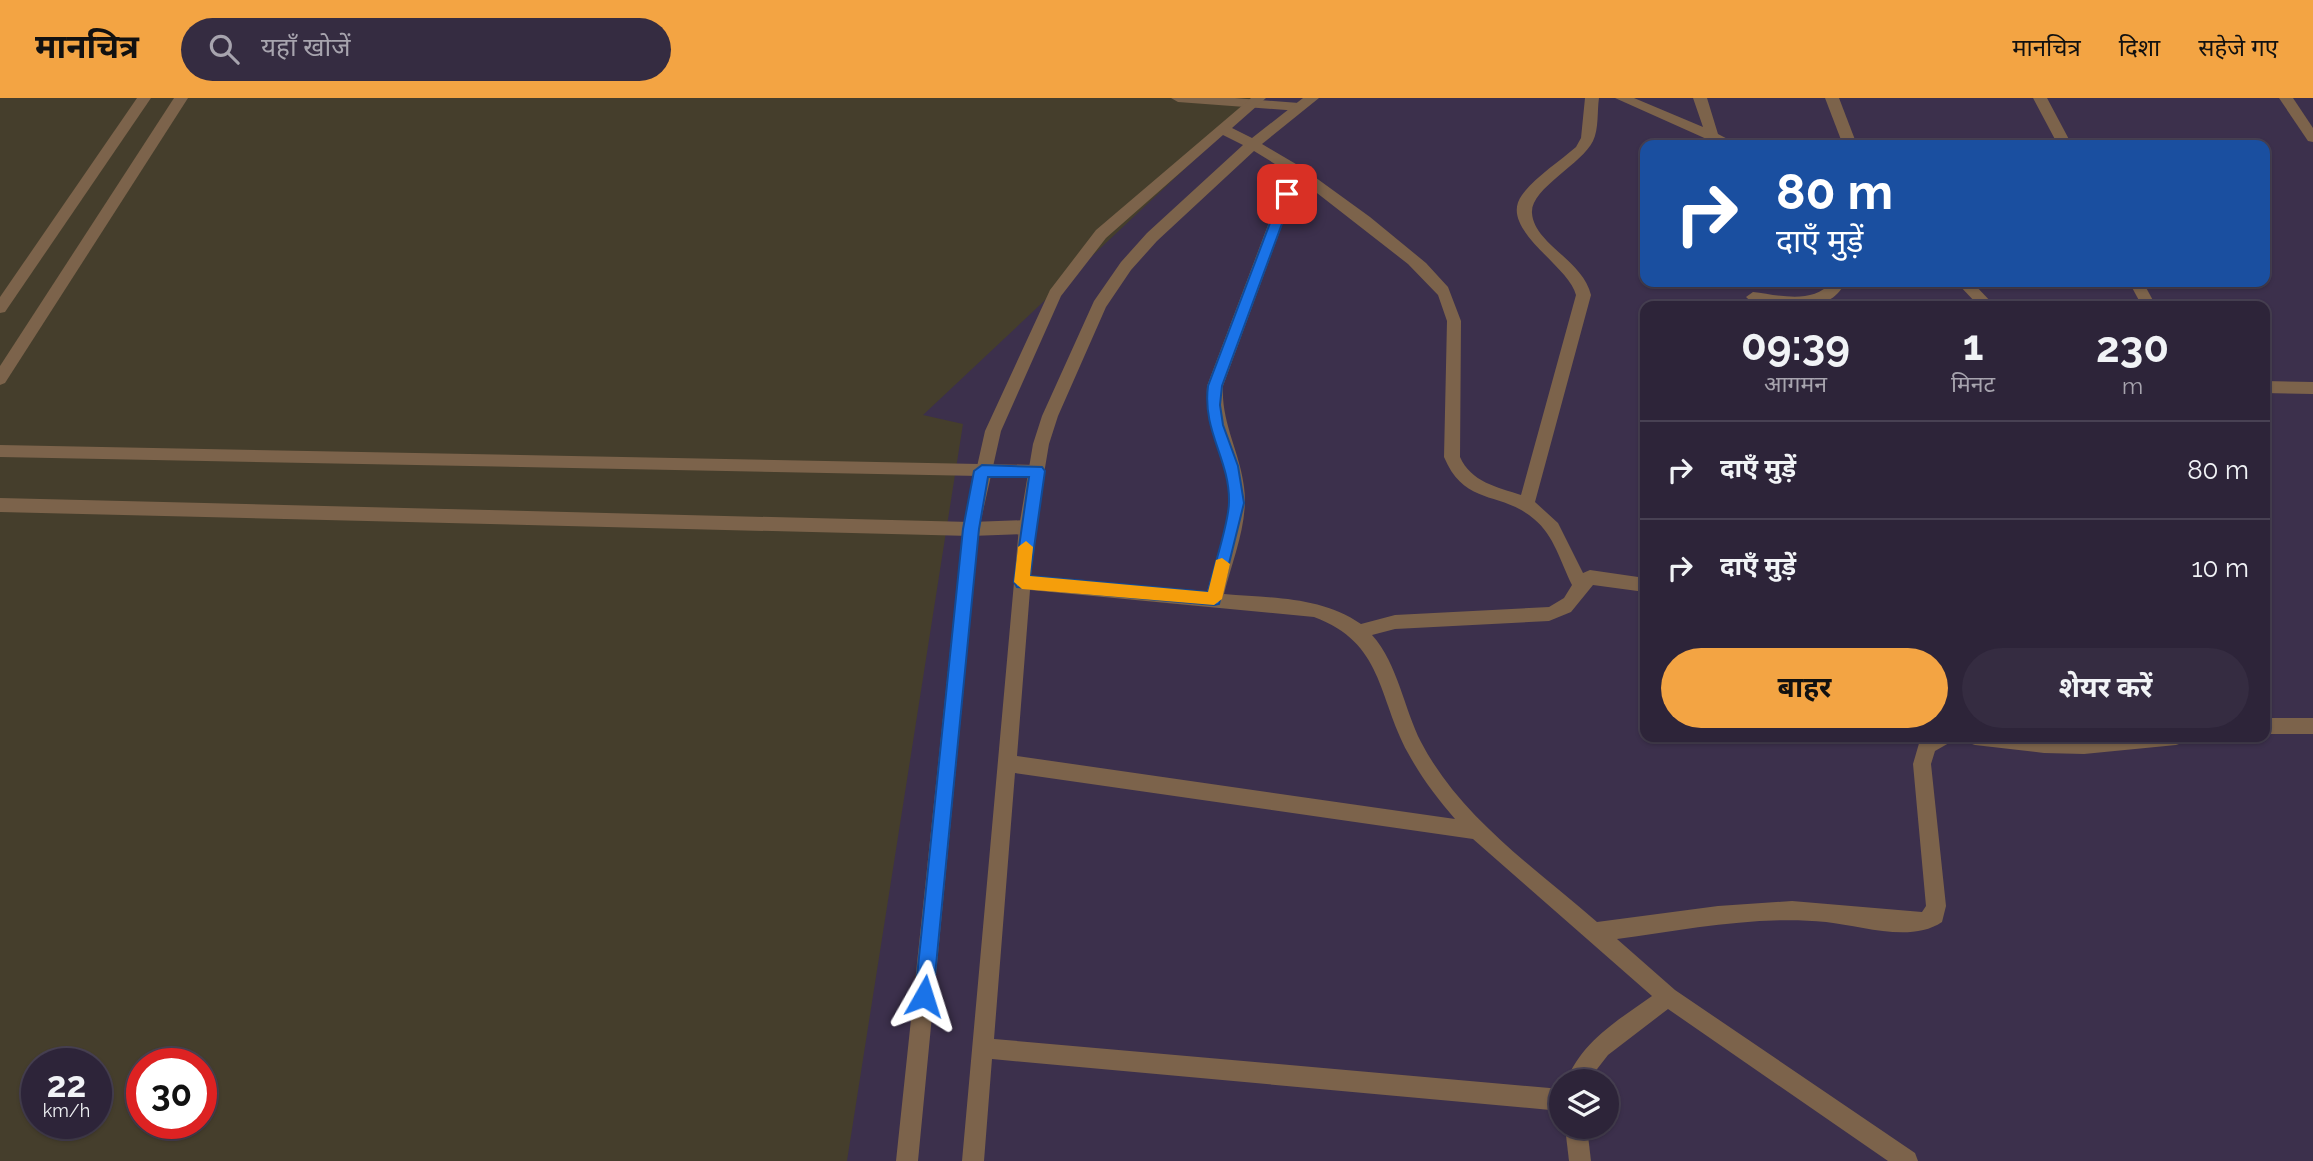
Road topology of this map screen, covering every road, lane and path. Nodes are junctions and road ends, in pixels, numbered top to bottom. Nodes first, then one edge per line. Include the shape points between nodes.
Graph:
1 (144, 98) edge
2 (181, 98) edge
3 (1178, 98) edge
4 (1592, 98) edge
5 (1622, 98) edge
6 (1700, 98) edge
7 (1832, 98) edge
8 (2040, 98) edge
9 (2286, 98) edge
10 (1255, 101) edge
11 (1305, 102) edge
12 (1222, 129) junction
13 (1712, 136) junction
14 (2313, 138) edge
15 (1721, 140) edge
16 (1848, 140) edge
17 (2061, 140) edge
18 (1254, 143) junction
19 (1296, 170) junction
20 (1834, 287) edge
21 (1968, 287) edge
22 (1753, 297) dead end
23 (1789, 301) edge
24 (1805, 301) edge
25 (1983, 301) edge
26 (0, 308) edge
27 (0, 379) edge
28 (2270, 387) edge
29 (2313, 388) edge
30 (0, 451) edge
31 (982, 471) junction
32 (1037, 471) junction
33 (0, 505) edge
34 (1526, 505) junction
35 (1027, 527) junction
36 (971, 529) junction
37 (1022, 582) junction
38 (1580, 584) junction
39 (1640, 584) edge
40 (1214, 599) junction
41 (1359, 632) junction
42 (2270, 726) edge
43 (2313, 726) edge
44 (1934, 742) edge
45 (2018, 742) edge
46 (2073, 742) edge
47 (1007, 763) junction
48 (1478, 831) junction
49 (1595, 932) junction
50 (1668, 997) junction
51 (982, 1048) junction
52 (1580, 1069) edge
53 (1549, 1099) edge
54 (1577, 1139) edge
55 (907, 1161) edge
56 (973, 1161) edge
57 (1580, 1161) edge
58 (1906, 1161) edge

1 - 26 street
2 - 27 street
3 - 10 street
4 - 34 street via 1588,138 1581,150 1527,198 1523,209 1525,222 1583,291 1583,307
5 - 13 street
6 - 13 street
7 - 16 street
8 - 17 street
9 - 14 street
10 - 11 street
10 - 12 street
11 - 18 street
12 - 18 street
12 - 31 street via 1117,218 1055,294 993,431
13 - 15 street
18 - 19 street
18 - 32 street via 1152,237 1098,305 1050,416
19 - 34 street via 1422,267 1439,286 1454,321 1452,457 1456,471 1465,481
19 - 40 street via 1215,386 1216,425 1231,466 1237,503
20 - 24 street via 1827,295
21 - 25 street
22 - 23 street
28 - 29 street
30 - 31 street
31 - 32 street
31 - 36 street
32 - 35 street
33 - 36 street
34 - 38 street via 1551,526
35 - 36 street
35 - 37 street
36 - 55 street
37 - 40 street
37 - 47 street
38 - 39 street via 1590,577 1604,577
38 - 41 street via 1573,603 1557,612 1395,622
40 - 41 street via 1314,610
41 - 48 street via 1374,650 1414,747 1439,787
42 - 43 street
44 - 49 street via 1927,746 1922,764 1936,906 1935,915 1925,922 1794,911
45 - 46 street
47 - 48 street
47 - 51 street
48 - 49 street
49 - 50 street
50 - 52 street
50 - 58 street
51 - 53 street
51 - 56 street
54 - 57 street

